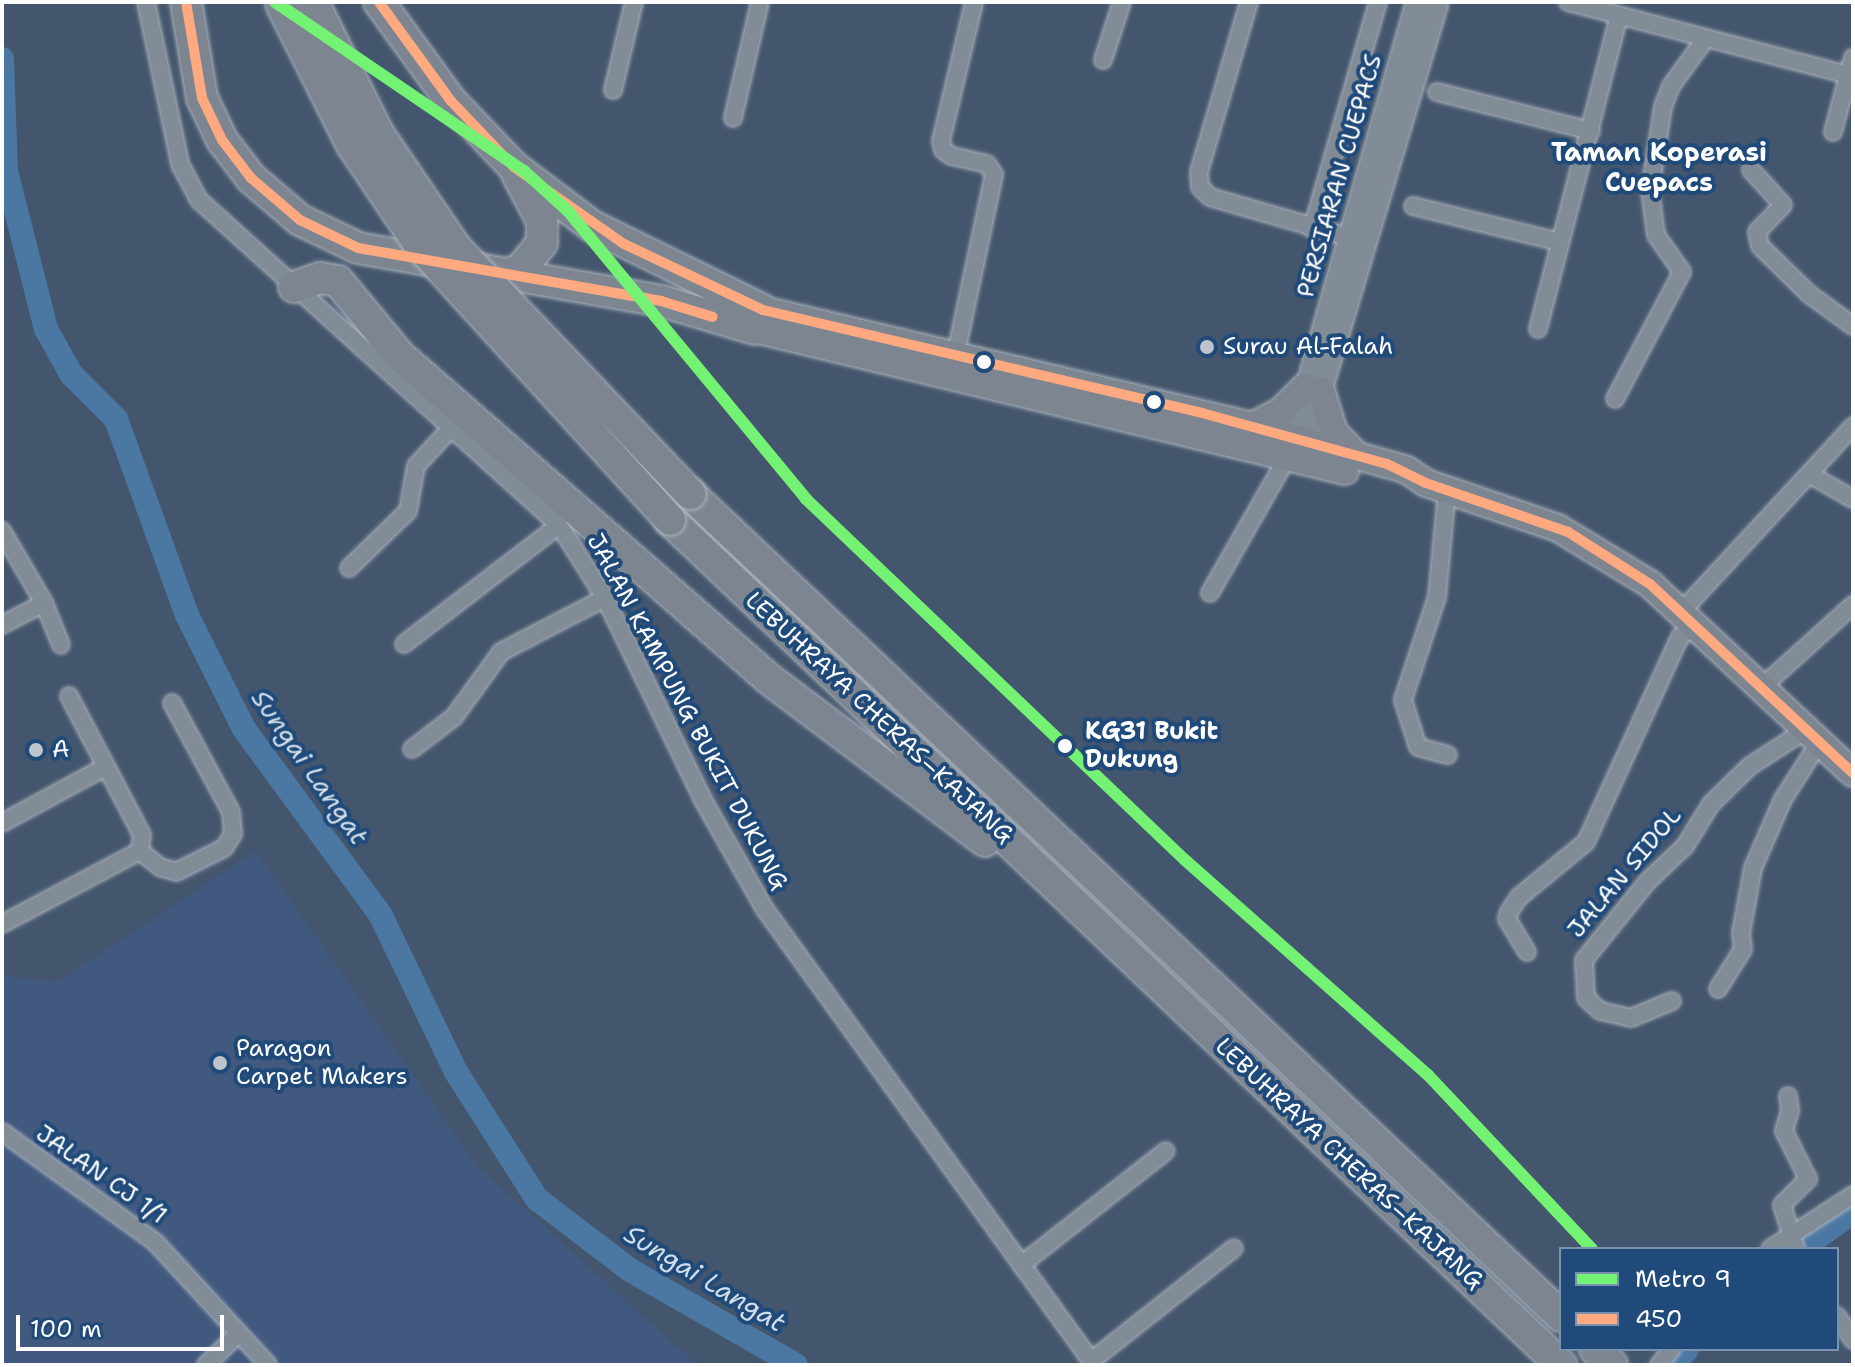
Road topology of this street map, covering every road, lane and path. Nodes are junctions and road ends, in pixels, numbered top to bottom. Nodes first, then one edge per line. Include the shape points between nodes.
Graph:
1 (146, 2) edge
2 (186, 2) edge
3 (313, 2) edge
4 (379, 2) edge
5 (634, 2) edge
6 (760, 2) edge
7 (974, 2) edge
8 (1122, 2) edge
9 (1249, 2) edge
10 (1378, 2) edge
11 (1418, 2) edge
12 (1437, 2) edge
13 (1568, 2) edge
14 (281, 3) edge
15 (1619, 15) junction
16 (1706, 38) junction
17 (1853, 58) edge
18 (1103, 60) dead end
19 (1850, 76) edge
20 (613, 90) dead end
21 (1437, 92) dead end
22 (733, 118) dead end
23 (1591, 131) junction
24 (1833, 132) dead end
25 (514, 167) junction
26 (1751, 170) dead end
27 (1413, 206) dead end
28 (592, 226) junction
29 (1312, 229) junction
30 (1349, 237) junction
31 (1560, 242) junction
32 (499, 276) junction
33 (584, 286) junction
34 (294, 287) junction
35 (759, 319) junction
36 (1853, 326) edge
37 (1538, 329) dead end
38 (955, 358) junction
39 (1313, 388) junction
40 (1615, 399) dead end
41 (1252, 426) junction
42 (1853, 426) edge
43 (452, 427) junction
44 (1294, 445) junction
45 (1357, 456) junction
46 (1809, 474) junction
47 (1436, 486) junction
48 (1853, 499) edge
49 (559, 525) junction
50 (2, 531) edge
51 (349, 568) dead end
52 (1210, 593) dead end
53 (605, 598) junction
54 (44, 603) junction
55 (1853, 605) edge
56 (1688, 618) junction
57 (2, 625) edge
58 (404, 644) dead end
59 (61, 645) dead end
60 (1761, 688) junction
61 (69, 696) dead end
62 (172, 703) dead end
63 (1812, 737) junction
64 (412, 749) dead end
65 (1448, 755) dead end
66 (1850, 764) edge
67 (105, 767) junction
68 (2, 823) edge
69 (140, 851) junction
70 (2, 924) edge
71 (1098, 926) junction
72 (1527, 952) dead end
73 (1718, 989) dead end
74 (1672, 1001) dead end
75 (1788, 1096) dead end
76 (2, 1132) edge
77 (1166, 1151) dead end
78 (1853, 1195) edge
79 (1791, 1242) edge
80 (1234, 1248) dead end
81 (1021, 1265) junction
82 (1559, 1314) edge
83 (1839, 1319) edge
84 (239, 1333) junction
85 (1853, 1340) edge
86 (1597, 1351) edge
87 (1092, 1363) edge
88 (206, 1365) edge
89 (268, 1365) edge
90 (1561, 1365) edge
91 (1612, 1365) edge

1 - 34 street, JALAN KAMPUNG BUKIT DUKUNG via 180,164 192,188
2 - 32 highway via 202,98 222,140 251,178 300,220 358,248
3 - 82 highway, LEBUHRAYA CHERAS–KAJANG, bridge via 378,133 456,248 690,494
4 - 25 highway via 451,101
5 - 20 street
6 - 22 street
7 - 38 street via 943,150 987,164 994,174
8 - 18 street
9 - 29 street via 1199,172 1200,187 1210,197
10 - 29 street
11 - 30 street, PERSIARAN CUEPACS
12 - 39 street, PERSIARAN CUEPACS
13 - 15 street
14 - 71 highway, LEBUHRAYA CHERAS–KAJANG, bridge via 352,145 420,246 670,520
15 - 16 street
15 - 23 street
16 - 19 street
16 - 40 street via 1667,96 1650,190 1656,235 1682,272
17 - 19 street
19 - 24 street
21 - 23 street
23 - 31 street
25 - 28 highway
25 - 32 highway via 542,221 542,243 520,270
26 - 36 street via 1783,205 1757,232 1760,246 1809,294
27 - 31 street
28 - 33 highway via 575,231 555,249 557,263
28 - 35 highway
29 - 30 street
30 - 39 street, PERSIARAN CUEPACS
31 - 37 street
32 - 33 highway
33 - 35 highway
34 - 43 street, JALAN KAMPUNG BUKIT DUKUNG
34 - 71 highway via 320,278 338,281 399,355 769,679
35 - 38 main road
35 - 44 main road
38 - 41 main road
39 - 41 main road
39 - 44 street, PERSIARAN CUEPACS
39 - 45 main road via 1334,432
41 - 44 main road
42 - 46 street
43 - 49 street, JALAN KAMPUNG BUKIT DUKUNG
43 - 51 street via 416,466 408,511
44 - 45 main road
44 - 47 main road via 1402,486
44 - 52 street
45 - 47 main road via 1407,470
46 - 48 street
46 - 56 street
47 - 56 main road via 1591,544
47 - 65 street via 1437,597 1403,700 1418,747
49 - 53 street, JALAN KAMPUNG BUKIT DUKUNG
49 - 58 street
50 - 54 street
53 - 64 street via 501,652 454,717
53 - 81 street, JALAN KAMPUNG BUKIT DUKUNG via 703,800 764,908
54 - 57 street
54 - 59 street
55 - 60 street
56 - 60 main road
56 - 72 street via 1586,842 1519,897 1509,912 1507,919
60 - 63 main road
61 - 67 street
62 - 69 street via 231,812 233,834 224,848 176,872
63 - 66 main road
63 - 73 street via 1753,868 1743,949
63 - 74 street, JALAN SIDOL via 1750,766 1711,804 1685,846 1648,881 1584,960 1586,998 1600,1011 1631,1018
67 - 68 street
67 - 69 street via 142,835
69 - 70 street
71 - 90 highway, LEBUHRAYA CHERAS–KAJANG
75 - 79 street via 1784,1131 1808,1179 1782,1205
76 - 84 street, JALAN CJ 1/1 via 142,1231
77 - 81 street
78 - 79 street
80 - 87 street
81 - 87 street, JALAN KAMPUNG BUKIT DUKUNG
83 - 85 street
84 - 88 street
84 - 89 street, JALAN CJ 1/1
86 - 91 highway

